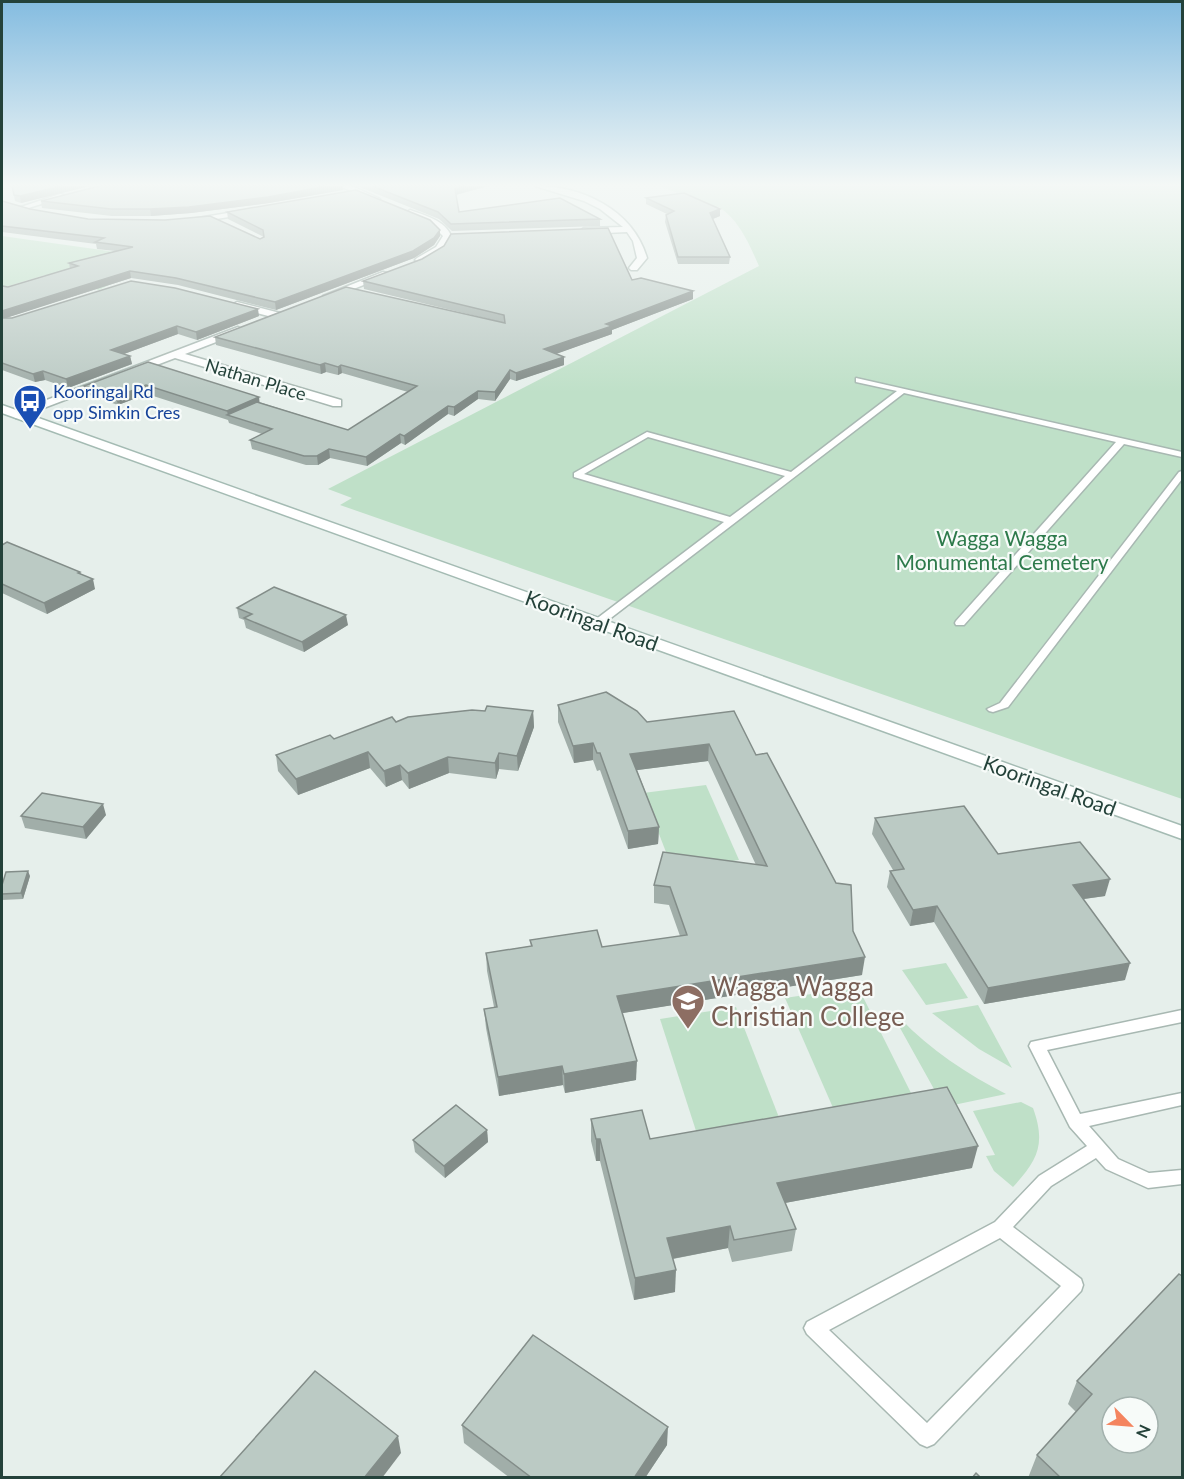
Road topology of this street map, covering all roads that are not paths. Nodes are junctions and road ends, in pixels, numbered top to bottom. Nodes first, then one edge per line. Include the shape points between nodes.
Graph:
1 (427, 255) edge
2 (642, 255) edge
3 (634, 268) dead end
4 (346, 289) junction
5 (368, 295) edge
6 (316, 300) edge
7 (221, 301) edge
8 (174, 354) junction
9 (859, 380) dead end
10 (903, 390) junction
11 (337, 403) dead end
12 (9, 412) edge
13 (1122, 441) junction
14 (1182, 455) edge
15 (1182, 474) edge
16 (793, 475) junction
17 (732, 520) junction
18 (599, 622) junction
19 (960, 622) dead end
20 (993, 709) dead end
21 (1182, 832) edge
22 (1182, 1016) edge
23 (1182, 1099) edge
24 (1076, 1122) junction
25 (1098, 1148) junction
26 (1182, 1177) edge
27 (1001, 1228) junction

1 - 4 street
2 - 3 street
4 - 5 street
4 - 6 street
7 - 8 street via 281,314
8 - 11 street, Nathan Place
8 - 12 street
9 - 10 lane
10 - 13 lane
10 - 16 lane
12 - 18 street, Kooringal Road
13 - 14 lane
13 - 19 lane
15 - 20 lane via 1004,705
16 - 17 lane
16 - 17 lane via 648,434 577,475
17 - 18 lane
18 - 21 street, Kooringal Road
22 - 24 lane via 1037,1046
23 - 24 lane
24 - 25 lane
25 - 26 lane via 1112,1164 1148,1181
25 - 27 lane via 1046,1181
27 - 27 lane via 1074,1285 927,1437 814,1328

